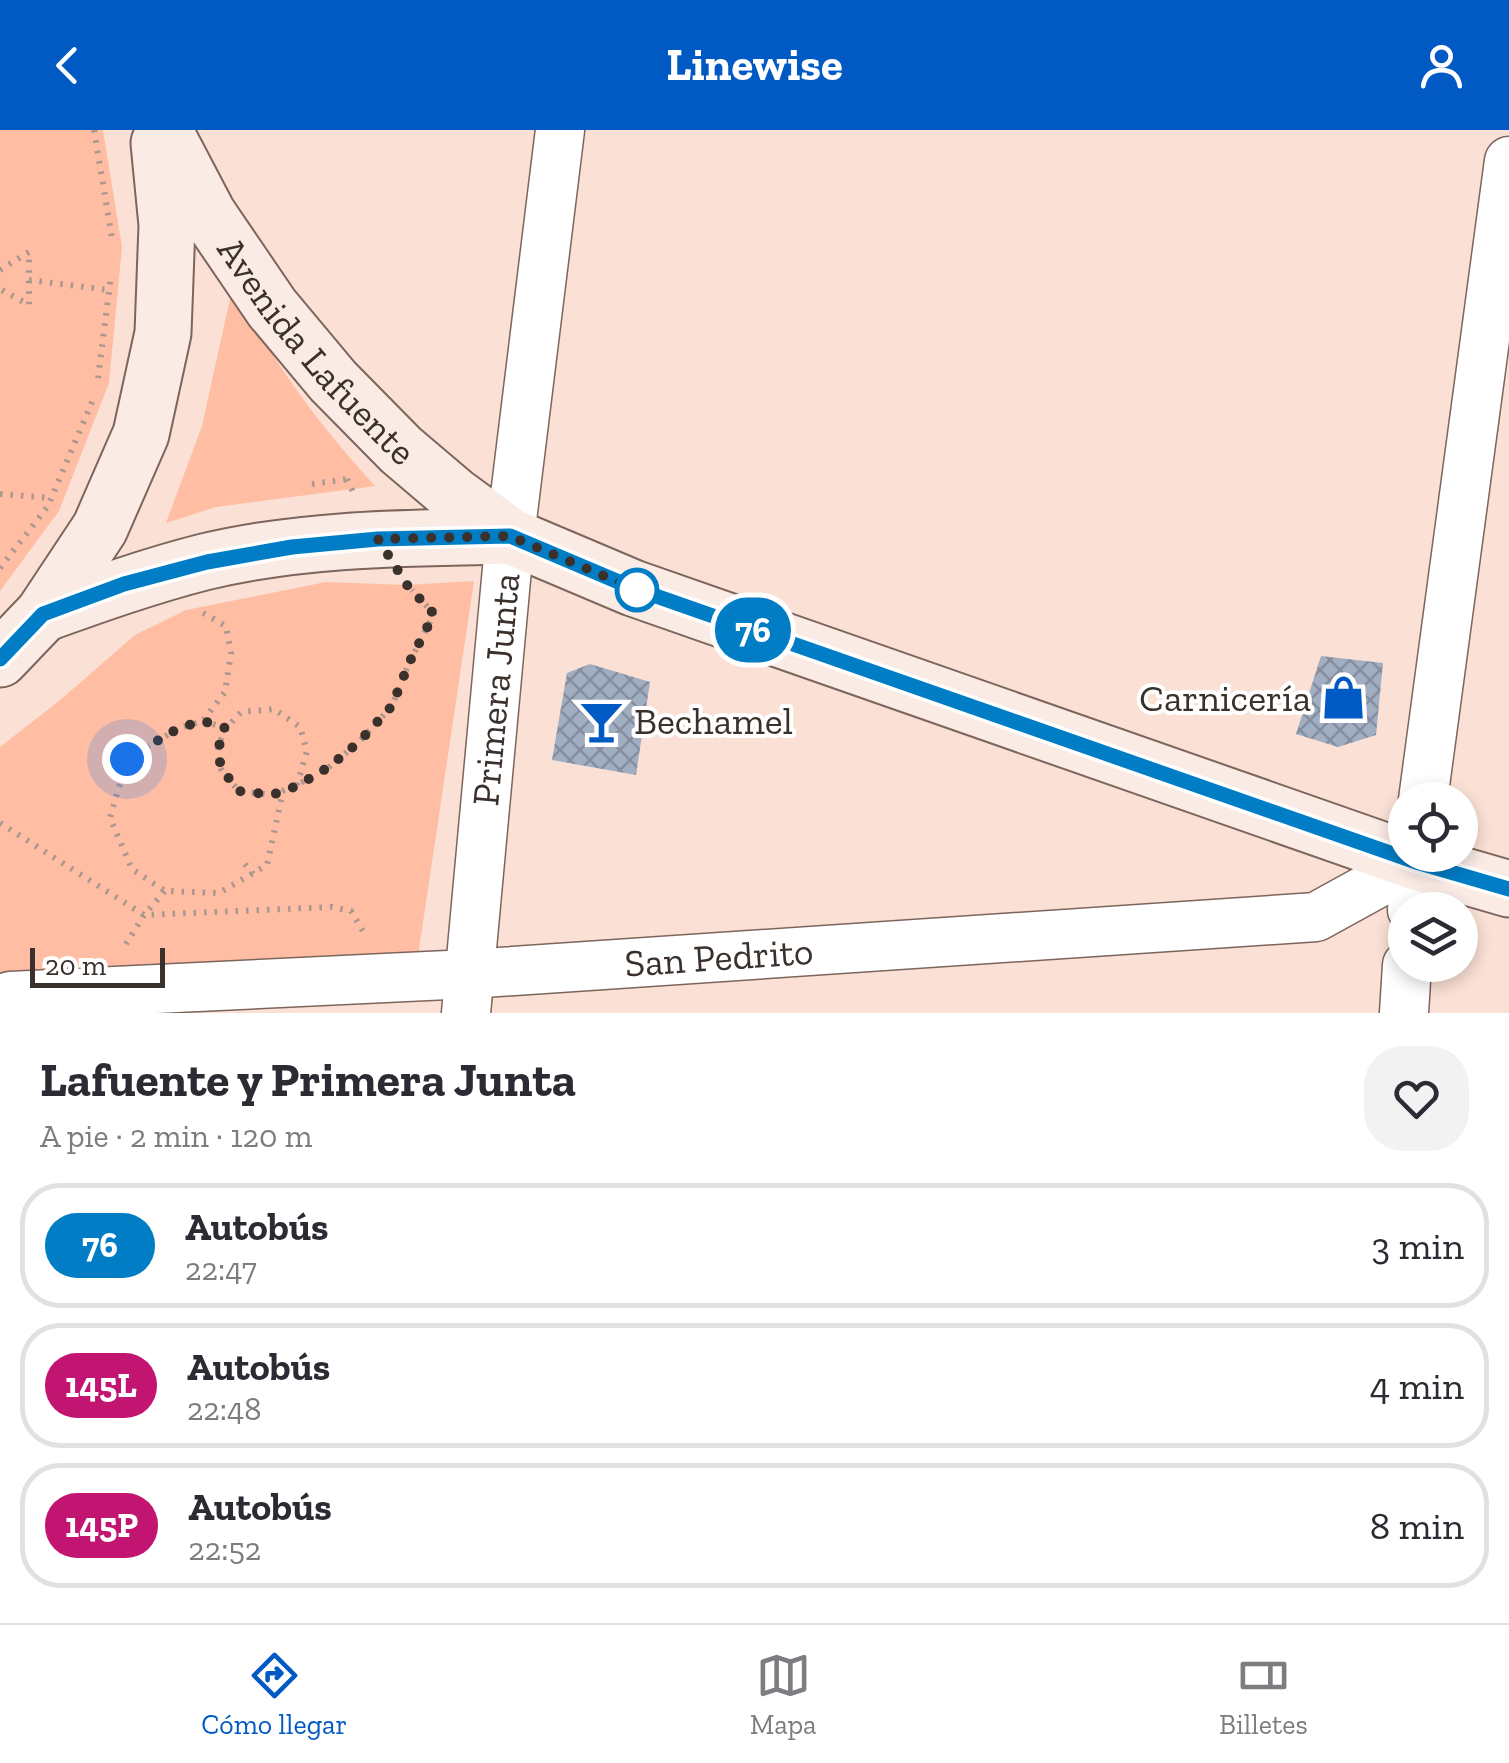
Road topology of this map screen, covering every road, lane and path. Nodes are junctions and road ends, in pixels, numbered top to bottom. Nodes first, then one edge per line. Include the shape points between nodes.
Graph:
1 (94, 130) edge
2 (161, 130) edge
3 (560, 130) edge
4 (1509, 161) edge
5 (114, 251) dead end
6 (0, 270) edge
7 (112, 270) dead end
8 (29, 280) junction
9 (0, 289) edge
10 (109, 290) junction
11 (347, 479) dead end
12 (0, 494) edge
13 (50, 498) junction
14 (510, 536) junction
15 (378, 539) junction
16 (0, 568) edge
17 (193, 607) dead end
18 (43, 614) junction
19 (0, 659) edge
20 (203, 721) junction
21 (225, 728) junction
22 (127, 759) junction
23 (136, 767) dead end
24 (1425, 782) edge
25 (297, 786) junction
26 (283, 791) junction
27 (0, 823) edge
28 (245, 864) dead end
29 (254, 874) junction
30 (1415, 876) edge
31 (1509, 888) edge
32 (165, 891) junction
33 (144, 915) junction
34 (369, 942) dead end
35 (1407, 982) edge
36 (110, 991) junction
37 (467, 993) edge
38 (10, 996) dead end
39 (1404, 1013) edge

1 - 5 path
2 - 14 main road, Avenida Lafuente via 272,308 333,381 401,450
2 - 18 main road via 164,333 140,434 100,528
3 - 14 street, Primera Junta
4 - 24 street
6 - 8 path via 29,252
7 - 10 path
8 - 9 path via 29,305
8 - 10 path
10 - 13 path via 96,392
11 - 15 path
12 - 13 path
13 - 16 path
14 - 15 main road, Avenida Lafuente
14 - 30 main road, Avenida Lafuente via 633,588
14 - 37 street, Primera Junta
15 - 18 main road, Avenida Lafuente via 207,562
15 - 25 path via 434,614 392,706 359,742
17 - 20 path via 226,626 230,653 224,692
18 - 19 main road
20 - 21 path
20 - 22 path
21 - 25 path via 242,712 274,709 300,727 308,751
21 - 26 path via 221,770 239,791
22 - 23 path
22 - 32 path via 110,818 132,869
25 - 26 path
26 - 29 path via 267,865
27 - 33 path
28 - 29 path
29 - 32 path via 220,892
30 - 31 main road, Avenida Lafuente
30 - 37 street, San Pedrito via 1316,916
32 - 33 path
33 - 34 path via 332,906 351,911
33 - 36 path via 110,970
35 - 39 street
36 - 37 street, San Pedrito
36 - 38 street, San Pedrito

